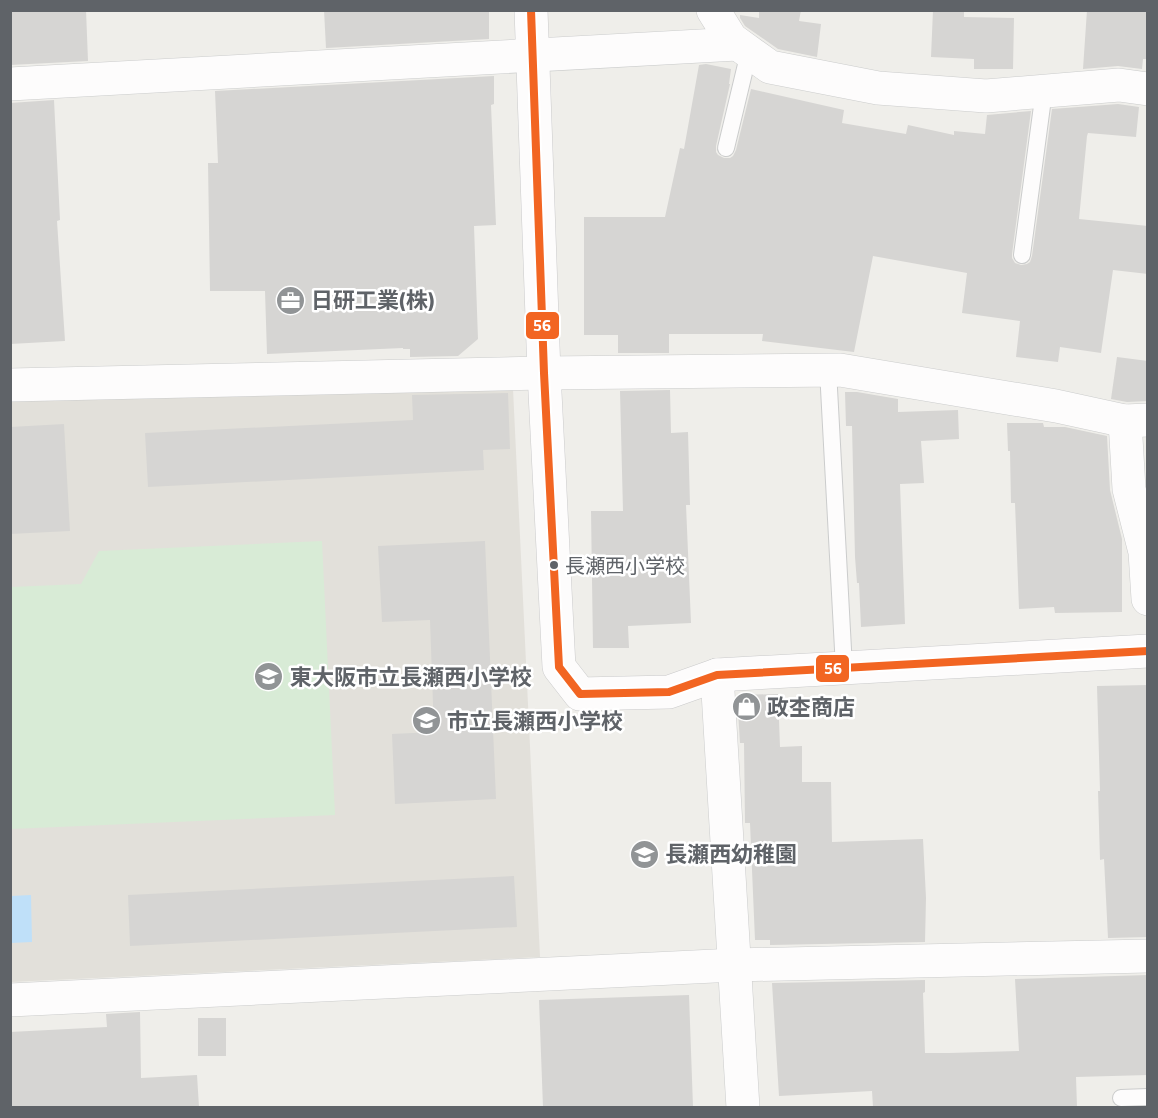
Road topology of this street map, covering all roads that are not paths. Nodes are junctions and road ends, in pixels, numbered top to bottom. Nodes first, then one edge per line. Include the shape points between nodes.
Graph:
1 (531, 10) edge
2 (713, 10) edge
3 (743, 48) junction
4 (532, 56) junction
5 (10, 84) edge
6 (1148, 89) edge
7 (1044, 91) junction
8 (726, 148) dead end
9 (1022, 255) dead end
10 (828, 370) junction
11 (544, 373) junction
12 (10, 385) edge
13 (1136, 421) edge
14 (1148, 599) edge
15 (1148, 651) edge
16 (844, 668) junction
17 (717, 675) junction
18 (1148, 956) edge
19 (735, 965) junction
20 (10, 1000) edge
21 (1148, 1097) edge
22 (1121, 1098) dead end
23 (743, 1107) edge

1 - 4 street
2 - 3 street via 731,39
3 - 4 street
3 - 7 street via 770,67 878,88 986,96
3 - 8 lane
4 - 5 street
4 - 11 street
6 - 7 street via 1119,85
7 - 9 lane
10 - 11 street
10 - 13 street
10 - 16 lane
11 - 12 street
11 - 17 street via 559,667 580,694 669,692
13 - 14 street via 1129,489 1145,552
15 - 16 street
16 - 17 street
17 - 19 street
18 - 19 street
19 - 20 street
19 - 23 street
21 - 22 lane

